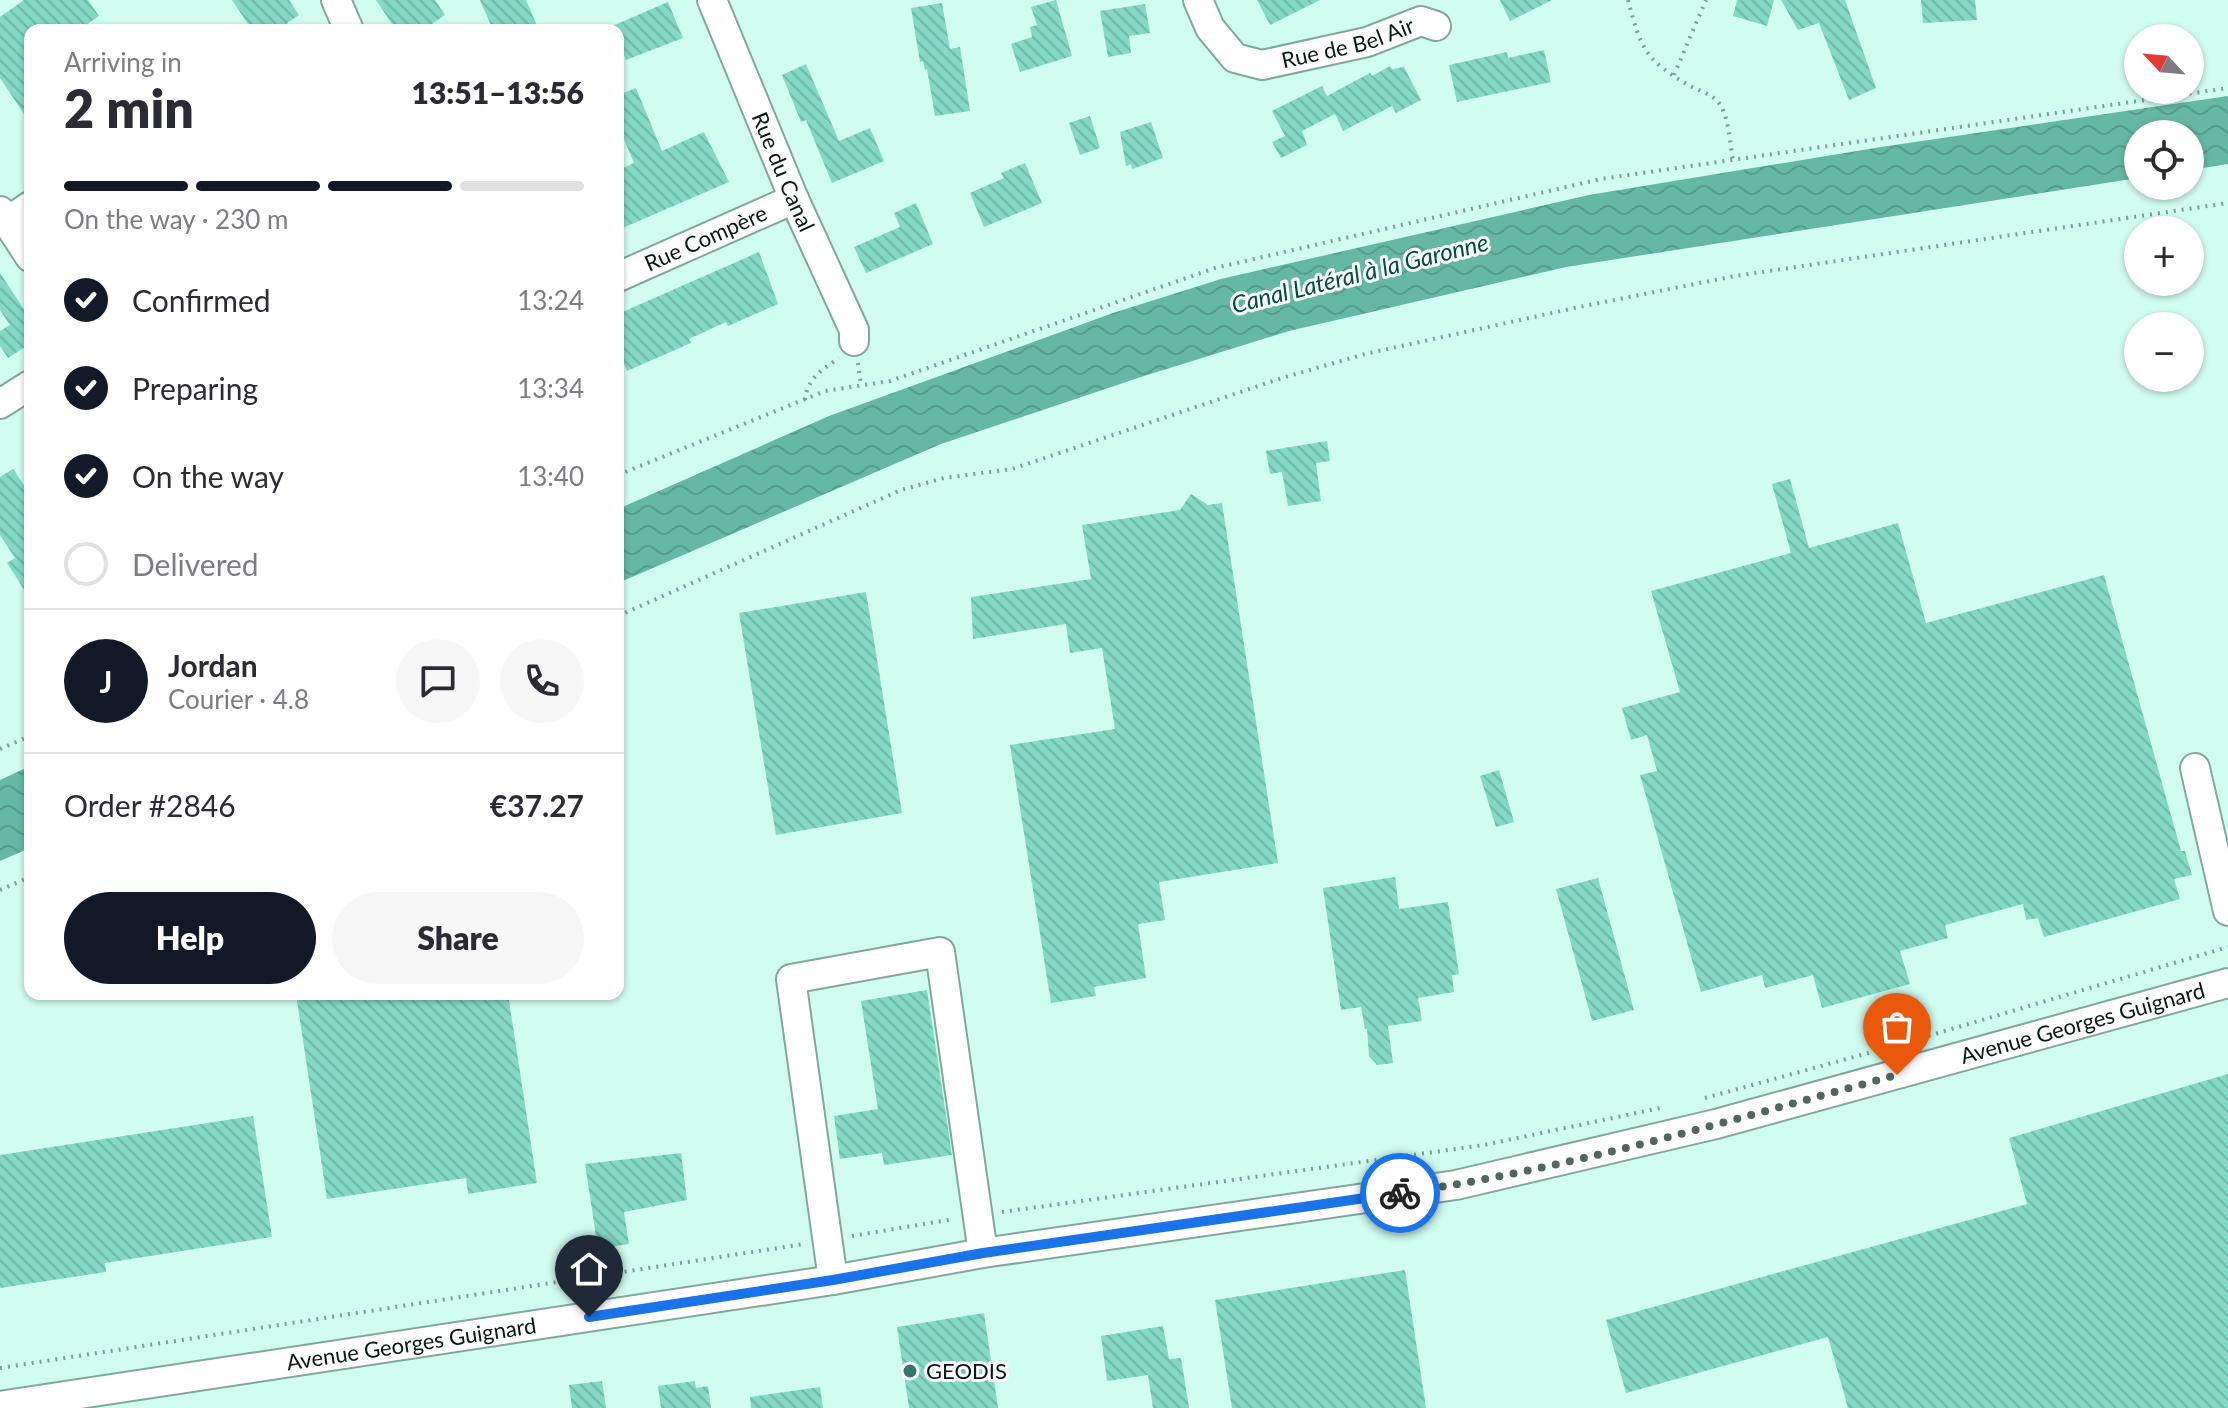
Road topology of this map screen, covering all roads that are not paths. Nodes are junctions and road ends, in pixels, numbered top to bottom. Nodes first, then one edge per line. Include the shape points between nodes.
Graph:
1 (336, 0) edge
2 (712, 0) edge
3 (1198, 0) edge
4 (346, 24) edge
5 (1436, 26) dead end
6 (794, 199) junction
7 (12, 213) edge
8 (24, 242) edge
9 (624, 274) edge
10 (854, 341) road end
11 (24, 389) edge
12 (0, 404) edge
13 (2195, 768) dead end
14 (2228, 911) edge
15 (2228, 983) edge
16 (983, 1253) junction
17 (833, 1280) junction
18 (0, 1406) edge

1 - 4 street
2 - 6 street, Rue du Canal
3 - 5 street, Rue de Bel Air via 1210,28 1235,58 1262,65 1367,42 1421,21
6 - 9 street, Rue Compère
6 - 10 street, Rue du Canal via 854,330
7 - 8 street
11 - 12 street
13 - 14 street
15 - 16 street, Avenue Georges Guignard via 1716,1124 1456,1185
16 - 17 street, Avenue Georges Guignard
16 - 17 street via 940,952 791,979
17 - 18 street, Avenue Georges Guignard

